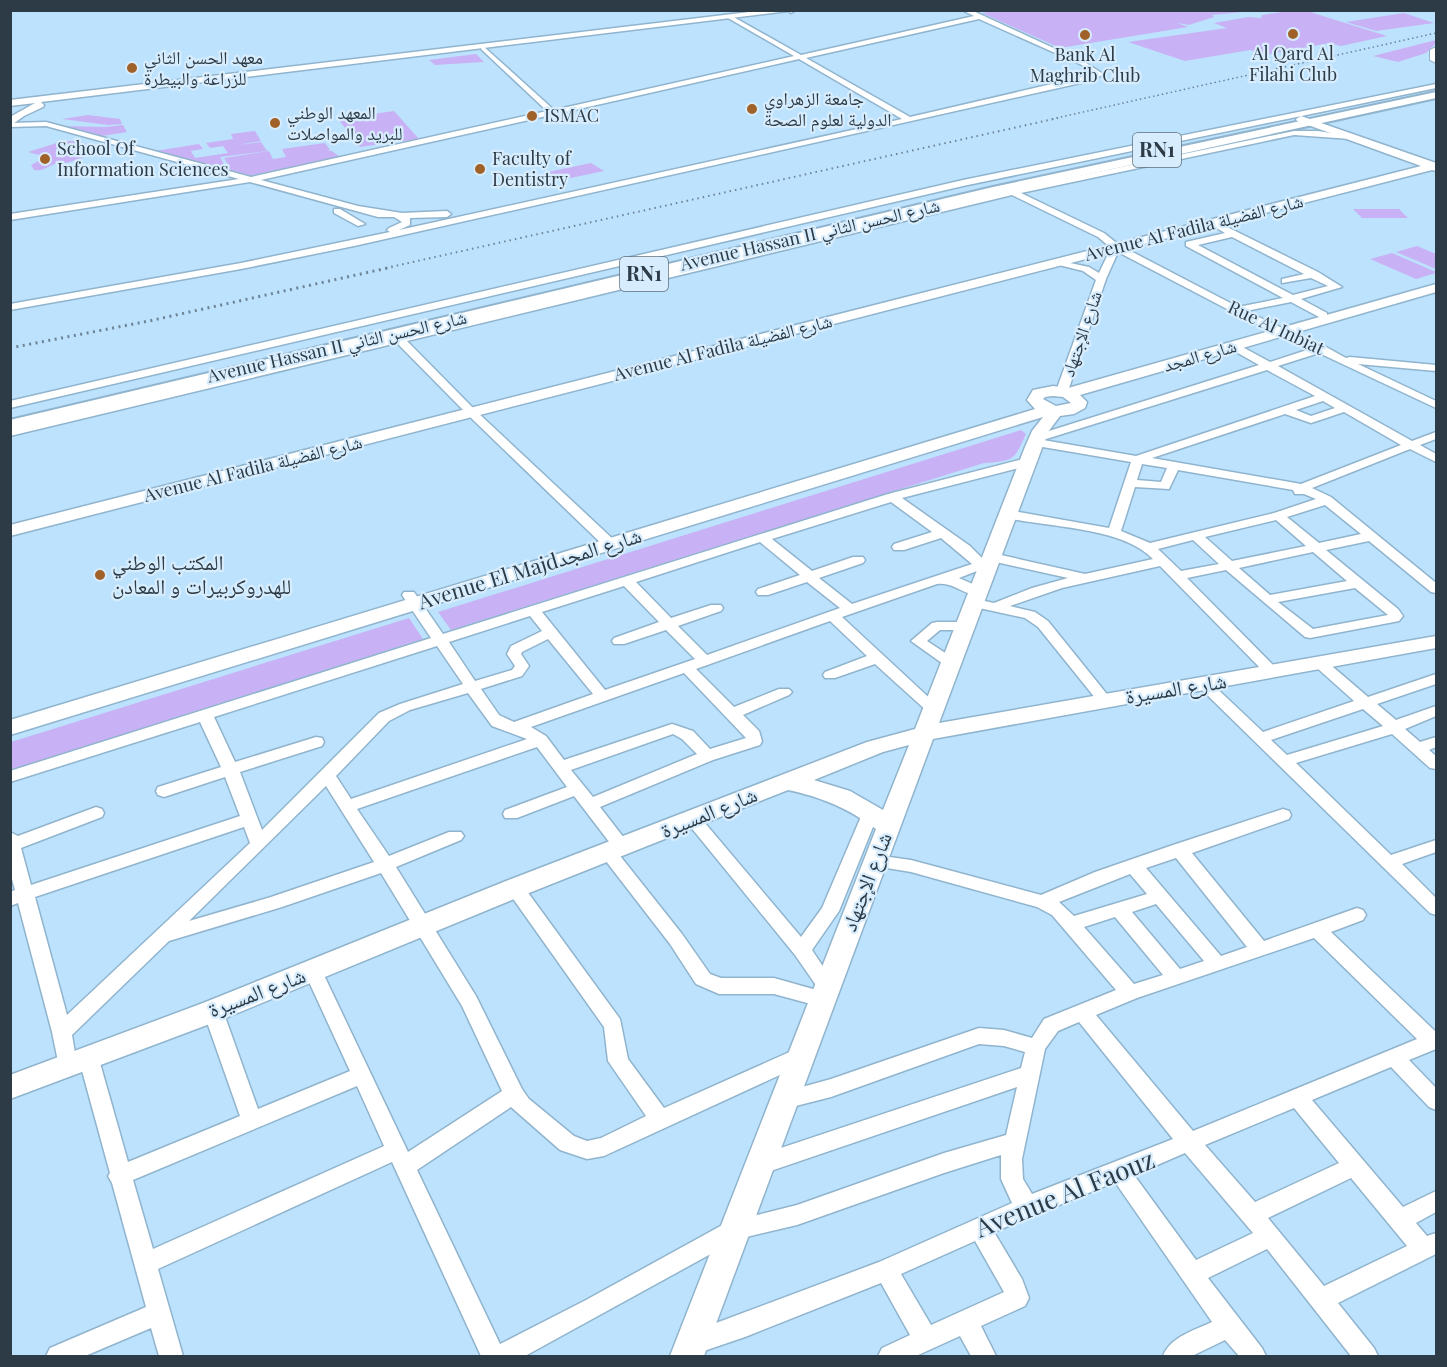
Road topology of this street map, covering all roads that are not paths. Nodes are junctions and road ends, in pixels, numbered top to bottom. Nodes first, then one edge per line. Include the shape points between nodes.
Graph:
1 (965, 10) edge
2 (792, 11) edge
3 (730, 17) junction
4 (979, 17) junction
5 (482, 47) junction
6 (1437, 50) edge
7 (801, 58) junction
8 (1437, 60) edge
9 (1437, 86) edge
10 (1437, 93) edge
11 (66, 97) junction
12 (51, 101) junction
13 (1402, 103) junction
14 (10, 105) edge
15 (1414, 107) dead end
16 (553, 112) junction
17 (20, 114) junction
18 (908, 119) junction
19 (1312, 120) junction
20 (10, 125) edge
21 (42, 125) junction
22 (1351, 137) junction
23 (1436, 166) edge
24 (193, 167) junction
25 (250, 180) junction
26 (237, 182) junction
27 (1048, 182) junction
28 (1003, 193) junction
29 (492, 211) junction
30 (387, 214) junction
31 (402, 216) junction
32 (10, 217) edge
33 (1212, 223) junction
34 (361, 225) junction
35 (400, 230) junction
36 (1234, 234) junction
37 (1115, 246) junction
38 (1056, 262) junction
39 (222, 269) junction
40 (1316, 274) junction
41 (1101, 279) junction
42 (1285, 281) dead end
43 (1437, 281) edge
44 (1437, 288) edge
45 (1291, 299) junction
46 (10, 307) edge
47 (1237, 310) junction
48 (1323, 315) junction
49 (480, 316) junction
50 (1283, 331) junction
51 (399, 339) junction
52 (1233, 346) junction
53 (1322, 349) junction
54 (1343, 360) junction
55 (1269, 366) junction
56 (1437, 368) edge
57 (1069, 394) junction
58 (1324, 397) junction
59 (57, 400) junction
60 (10, 405) edge
61 (1437, 405) edge
62 (1047, 408) junction
63 (1345, 408) junction
64 (1285, 410) junction
65 (472, 413) junction
66 (10, 417) edge
67 (10, 425) edge
68 (10, 433) edge
69 (1437, 435) edge
70 (1036, 440) junction
71 (1410, 445) junction
72 (1138, 459) junction
73 (1437, 459) edge
74 (1027, 462) junction
75 (1174, 465) junction
76 (1130, 483) junction
77 (1302, 488) junction
78 (892, 497) junction
79 (1327, 500) junction
80 (1284, 513) junction
81 (1008, 514) junction
82 (10, 531) edge
83 (942, 533) junction
84 (1114, 533) junction
85 (1373, 536) junction
86 (762, 537) junction
87 (1197, 537) junction
88 (606, 541) junction
89 (899, 547) dead end
90 (1149, 547) junction
91 (1314, 548) junction
92 (858, 560) dead end
93 (1163, 561) junction
94 (988, 563) junction
95 (1231, 566) junction
96 (808, 576) junction
97 (1178, 576) junction
98 (946, 578) junction
99 (1087, 578) junction
100 (627, 581) junction
101 (1358, 583) junction
102 (1437, 589) edge
103 (763, 591) dead end
104 (977, 598) junction
105 (412, 600) junction
106 (1267, 600) junction
107 (997, 607) junction
108 (716, 608) dead end
109 (849, 609) junction
110 (533, 611) junction
111 (832, 615) junction
112 (669, 625) junction
113 (966, 626) junction
114 (551, 632) junction
115 (442, 640) junction
116 (619, 641) dead end
117 (1437, 642) edge
118 (876, 658) junction
119 (705, 661) junction
120 (951, 663) junction
121 (1322, 664) junction
122 (687, 667) junction
123 (1273, 673) junction
124 (831, 675) dead end
125 (1437, 679) edge
126 (1205, 685) junction
127 (471, 686) junction
128 (784, 692) dead end
129 (602, 696) junction
130 (1105, 701) junction
131 (1365, 703) junction
132 (1437, 711) edge
133 (10, 714) edge
134 (732, 714) junction
135 (205, 715) junction
136 (929, 721) junction
137 (515, 727) junction
138 (10, 728) edge
139 (1395, 728) junction
140 (1260, 738) junction
141 (540, 740) junction
142 (316, 742) dead end
143 (1437, 742) edge
144 (1417, 747) junction
145 (707, 756) junction
146 (1284, 761) junction
147 (1437, 764) edge
148 (562, 767) junction
149 (231, 770) junction
150 (327, 775) junction
151 (10, 777) edge
152 (787, 782) junction
153 (577, 789) junction
154 (164, 791) dead end
155 (591, 804) junction
156 (347, 806) junction
157 (96, 813) dead end
158 (511, 814) dead end
159 (1283, 814) dead end
160 (250, 819) junction
161 (880, 819) junction
162 (693, 820) junction
163 (455, 836) dead end
164 (11, 842) edge
165 (259, 844) junction
166 (1437, 846) edge
167 (1179, 849) junction
168 (615, 850) junction
169 (875, 861) junction
170 (1389, 862) junction
171 (385, 866) junction
172 (1134, 866) junction
173 (515, 888) junction
174 (1430, 891) edge
175 (1161, 896) junction
176 (18, 897) edge
177 (1042, 902) junction
178 (1437, 908) edge
179 (1119, 909) junction
180 (1357, 915) dead end
181 (1072, 924) junction
182 (424, 925) junction
183 (1318, 930) junction
184 (164, 936) junction
185 (802, 950) junction
186 (1260, 950) junction
187 (1217, 963) junction
188 (313, 971) junction
189 (1176, 977) junction
190 (825, 993) junction
191 (1130, 993) junction
192 (213, 1011) junction
193 (1083, 1013) junction
194 (62, 1032) junction
195 (1434, 1041) edge
196 (1036, 1047) junction
197 (801, 1056) junction
198 (1395, 1058) junction
199 (78, 1060) junction
200 (1029, 1074) junction
201 (362, 1076) junction
202 (10, 1087) edge
203 (514, 1094) junction
204 (1298, 1098) junction
205 (784, 1100) junction
206 (1437, 1101) edge
207 (660, 1119) junction
208 (252, 1121) junction
209 (1014, 1142) junction
210 (1190, 1143) junction
211 (401, 1158) junction
212 (759, 1165) junction
213 (1354, 1166) junction
214 (1119, 1171) junction
215 (120, 1176) junction
216 (1437, 1201) edge
217 (1028, 1206) junction
218 (1251, 1215) junction
219 (1400, 1220) junction
220 (980, 1228) junction
221 (734, 1230) junction
222 (1270, 1236) junction
223 (1430, 1246) edge
224 (146, 1263) junction
225 (886, 1270) junction
226 (1194, 1274) junction
227 (1321, 1299) junction
228 (157, 1314) junction
229 (964, 1321) junction
230 (1229, 1326) junction
231 (927, 1339) junction
232 (689, 1350) edge
233 (58, 1356) edge
234 (171, 1356) edge
235 (493, 1356) edge
236 (501, 1356) edge
237 (890, 1356) edge
238 (984, 1356) edge
239 (1175, 1356) edge
240 (1254, 1356) edge
241 (1366, 1356) edge

1 - 4 street
2 - 3 street
3 - 5 street
3 - 7 street
4 - 7 street
4 - 18 street via 1100,74
5 - 11 street
5 - 16 street
6 - 8 highway
7 - 16 street
7 - 18 street
9 - 59 street via 963,183
10 - 13 main road, Avenue Hassan II شارع الحسن الثاني / RN1
10 - 19 main road, Avenue Hassan II شارع الحسن الثاني / RN1
11 - 12 street
11 - 14 street
12 - 17 street
12 - 21 street via 38,115
13 - 15 main road
13 - 19 main road, Avenue Hassan II شارع الحسن الثاني / RN1
14 - 17 street
16 - 25 street
17 - 20 street
18 - 29 street
19 - 22 street
19 - 23 street
19 - 27 main road, Avenue Hassan II شارع الحسن الثاني / RN1
19 - 59 main road, Avenue Hassan II شارع الحسن الثاني / RN1 via 1013,179
20 - 21 street
21 - 24 street
22 - 23 street
22 - 27 street via 1294,133
23 - 33 street, Avenue Al Fadila شارع الفضيلة
24 - 25 street
24 - 26 street
25 - 26 street
25 - 30 street
26 - 32 street
26 - 34 street via 336,210
27 - 28 main road, Avenue Hassan II شارع الحسن الثاني / RN1
27 - 28 street
28 - 37 street, Rue Al Inbiat via 1101,235
28 - 49 main road, Avenue Hassan II شارع الحسن الثاني / RN1
29 - 31 street
29 - 35 street
30 - 31 street
30 - 34 street via 366,218
31 - 35 street via 407,223
33 - 36 street
33 - 37 street, Avenue Al Fadila شارع الفضيلة
34 - 35 street via 376,231
34 - 39 street via 353,234 330,244
35 - 39 street
36 - 40 street
36 - 45 street via 1189,244
37 - 38 street, Avenue Al Fadila شارع الفضيلة
37 - 41 street, شارع الإجتهاد
37 - 47 street, Rue Al Inbiat
38 - 41 street via 1086,269
38 - 65 street, Avenue Al Fadila شارع الفضيلة
39 - 46 street
40 - 42 street
40 - 45 street via 1337,288
41 - 57 street, شارع الإجتهاد
43 - 48 street, شارع المجد
44 - 50 street, شارع المجد
45 - 47 street
45 - 48 street
47 - 50 street, Rue Al Inbiat
48 - 50 street, شارع المجد
49 - 51 street
49 - 67 main road, Avenue Hassan II شارع الحسن الثاني / RN1
50 - 52 street, شارع المجد
50 - 53 street, Rue Al Inbiat
51 - 65 street
51 - 68 street
52 - 55 street
52 - 57 street, شارع المجد
53 - 54 street, Rue Al Inbiat
53 - 55 street
54 - 56 street
54 - 61 street, Rue Al Inbiat
55 - 58 street
55 - 70 street
57 - 62 street, شارع المجد via 1079,405 1076,408
57 - 62 street, شارع المجد via 1039,393 1035,400
58 - 63 street
58 - 64 street
59 - 60 street
59 - 66 main road, Avenue Hassan II شارع الحسن الثاني / RN1
62 - 70 street, شارع الإجتهاد
62 - 88 street, Avenue El Majdشارع المجد
63 - 64 street via 1311,420
63 - 71 street
64 - 72 street
65 - 82 street, Avenue Al Fadila شارع الفضيلة
65 - 88 street
69 - 71 street
70 - 72 street
70 - 74 street, شارع الإجتهاد
71 - 73 street
71 - 77 street
72 - 75 street
72 - 76 street
74 - 78 street
74 - 81 street, شارع الإجتهاد
75 - 76 street via 1165,486
75 - 77 street
76 - 84 street
77 - 79 street
77 - 80 street
78 - 83 street
78 - 86 street
79 - 80 street
79 - 85 street
80 - 87 street
80 - 91 street
81 - 84 street
81 - 94 street, شارع الإجتهاد
83 - 89 street
83 - 94 street
84 - 90 street
85 - 91 street
85 - 102 street
86 - 96 street
86 - 100 street
87 - 90 street
87 - 95 street
88 - 105 street, Avenue El Majdشارع المجد
90 - 93 street
91 - 95 street
91 - 101 street
92 - 96 street
93 - 97 street
93 - 99 street
94 - 98 street
94 - 99 street
94 - 104 street, شارع الإجتهاد
95 - 97 street
95 - 106 street
96 - 103 street
96 - 109 street
97 - 123 street
98 - 104 street
98 - 109 street
99 - 107 street via 1029,593
100 - 110 street
100 - 112 street
101 - 106 street
101 - 106 street via 1396,616 1310,634
104 - 107 street
104 - 113 street, شارع الإجتهاد
105 - 115 street
105 - 133 street, Avenue El Majdشارع المجد
105 - 138 street, Avenue El Majdشارع المجد
107 - 130 street via 1030,615 1043,624
108 - 112 street
109 - 111 street
110 - 114 street
110 - 115 street
111 - 118 street
111 - 119 street
112 - 116 street
112 - 119 street
113 - 120 street, شارع الإجتهاد
113 - 120 street via 937,626 918,641
114 - 127 street via 516,649 514,654 522,666 517,673
114 - 129 street
115 - 127 street
115 - 135 street
117 - 121 street, شارع المسيرة
118 - 124 street
118 - 136 street
119 - 122 street
120 - 136 street, شارع الإجتهاد
121 - 123 street, شارع المسيرة
121 - 131 street
122 - 129 street
122 - 134 street
123 - 126 street, شارع المسيرة
125 - 131 street
126 - 130 street, شارع المسيرة
126 - 140 street
127 - 137 street via 498,722
127 - 150 street via 384,717
128 - 134 street
129 - 137 street
130 - 136 street, شارع المسيرة
131 - 139 street
131 - 140 street
132 - 139 street
134 - 145 street via 753,735 754,741
135 - 149 street
135 - 151 street
136 - 152 street, شارع المسيرة
136 - 161 street, شارع الإجتهاد
137 - 141 street
139 - 144 street
139 - 146 street
140 - 146 street
141 - 148 street
141 - 156 street
142 - 149 street
143 - 144 street
144 - 147 street
145 - 148 street via 691,737 672,729
145 - 155 street
146 - 170 street
148 - 153 street
149 - 154 street
149 - 160 street
150 - 156 street
150 - 165 street
152 - 161 street via 851,799
152 - 162 street, شارع المسيرة
153 - 155 street
153 - 158 street
155 - 168 street
156 - 171 street
157 - 164 street
159 - 167 street
160 - 165 street
160 - 176 street
161 - 169 street, شارع الإجتهاد
161 - 185 street via 830,911
162 - 168 street, شارع المسيرة
162 - 185 street
163 - 171 street
164 - 176 street
165 - 184 street
166 - 170 street
167 - 172 street
167 - 186 street
168 - 173 street, شارع المسيرة
168 - 190 street via 703,979 719,986 774,986
169 - 177 street via 911,866
169 - 190 street, شارع الإجتهاد
170 - 174 street
171 - 182 street
171 - 184 street
172 - 175 street
172 - 177 street
173 - 182 street, شارع المسيرة
173 - 207 street via 613,1025 618,1062
174 - 178 street
175 - 179 street
175 - 187 street
176 - 194 street
177 - 181 street via 1058,910
179 - 181 street
179 - 189 street
180 - 183 street
181 - 191 street
182 - 188 street, شارع المسيرة
182 - 203 street via 469,1001
183 - 186 street
183 - 195 street
184 - 194 street
185 - 190 street
186 - 187 street
187 - 189 street
188 - 192 street, شارع المسيرة
188 - 201 street
189 - 191 street
190 - 197 street, شارع الإجتهاد
191 - 193 street
192 - 199 street, شارع المسيرة
192 - 208 street
193 - 196 street via 1051,1025
193 - 210 street
194 - 199 street
195 - 198 street, Avenue Al Faouz
196 - 200 street
196 - 205 street via 979,1036 842,1085
197 - 205 street, شارع الإجتهاد
197 - 207 street
198 - 204 street, Avenue Al Faouz
198 - 206 street
199 - 202 street, شارع المسيرة
199 - 215 street
200 - 209 street
200 - 212 street
201 - 208 street
201 - 211 street
203 - 207 street via 567,1143 587,1150 604,1147
203 - 211 street
204 - 210 street, Avenue Al Faouz
204 - 213 street
205 - 212 street, شارع الإجتهاد
208 - 215 street
209 - 217 street via 1009,1176
209 - 221 street via 797,1215
210 - 214 street, Avenue Al Faouz
210 - 218 street
211 - 224 street
211 - 235 street
212 - 221 street, شارع الإجتهاد
213 - 218 street
213 - 219 street
214 - 217 street, Avenue Al Faouz
214 - 226 street
215 - 224 street
216 - 219 street
217 - 220 street, Avenue Al Faouz
218 - 222 street
219 - 223 street
220 - 225 street, Avenue Al Faouz
220 - 229 street via 1017,1298
221 - 232 street, شارع الإجتهاد
221 - 236 street
222 - 226 street
222 - 227 street
223 - 227 street
224 - 228 street
225 - 231 street
225 - 232 street, Avenue Al Faouz
226 - 230 street
227 - 241 street
228 - 233 street
228 - 234 street
229 - 231 street
229 - 238 street
230 - 239 street via 1182,1348
230 - 240 street
231 - 237 street

